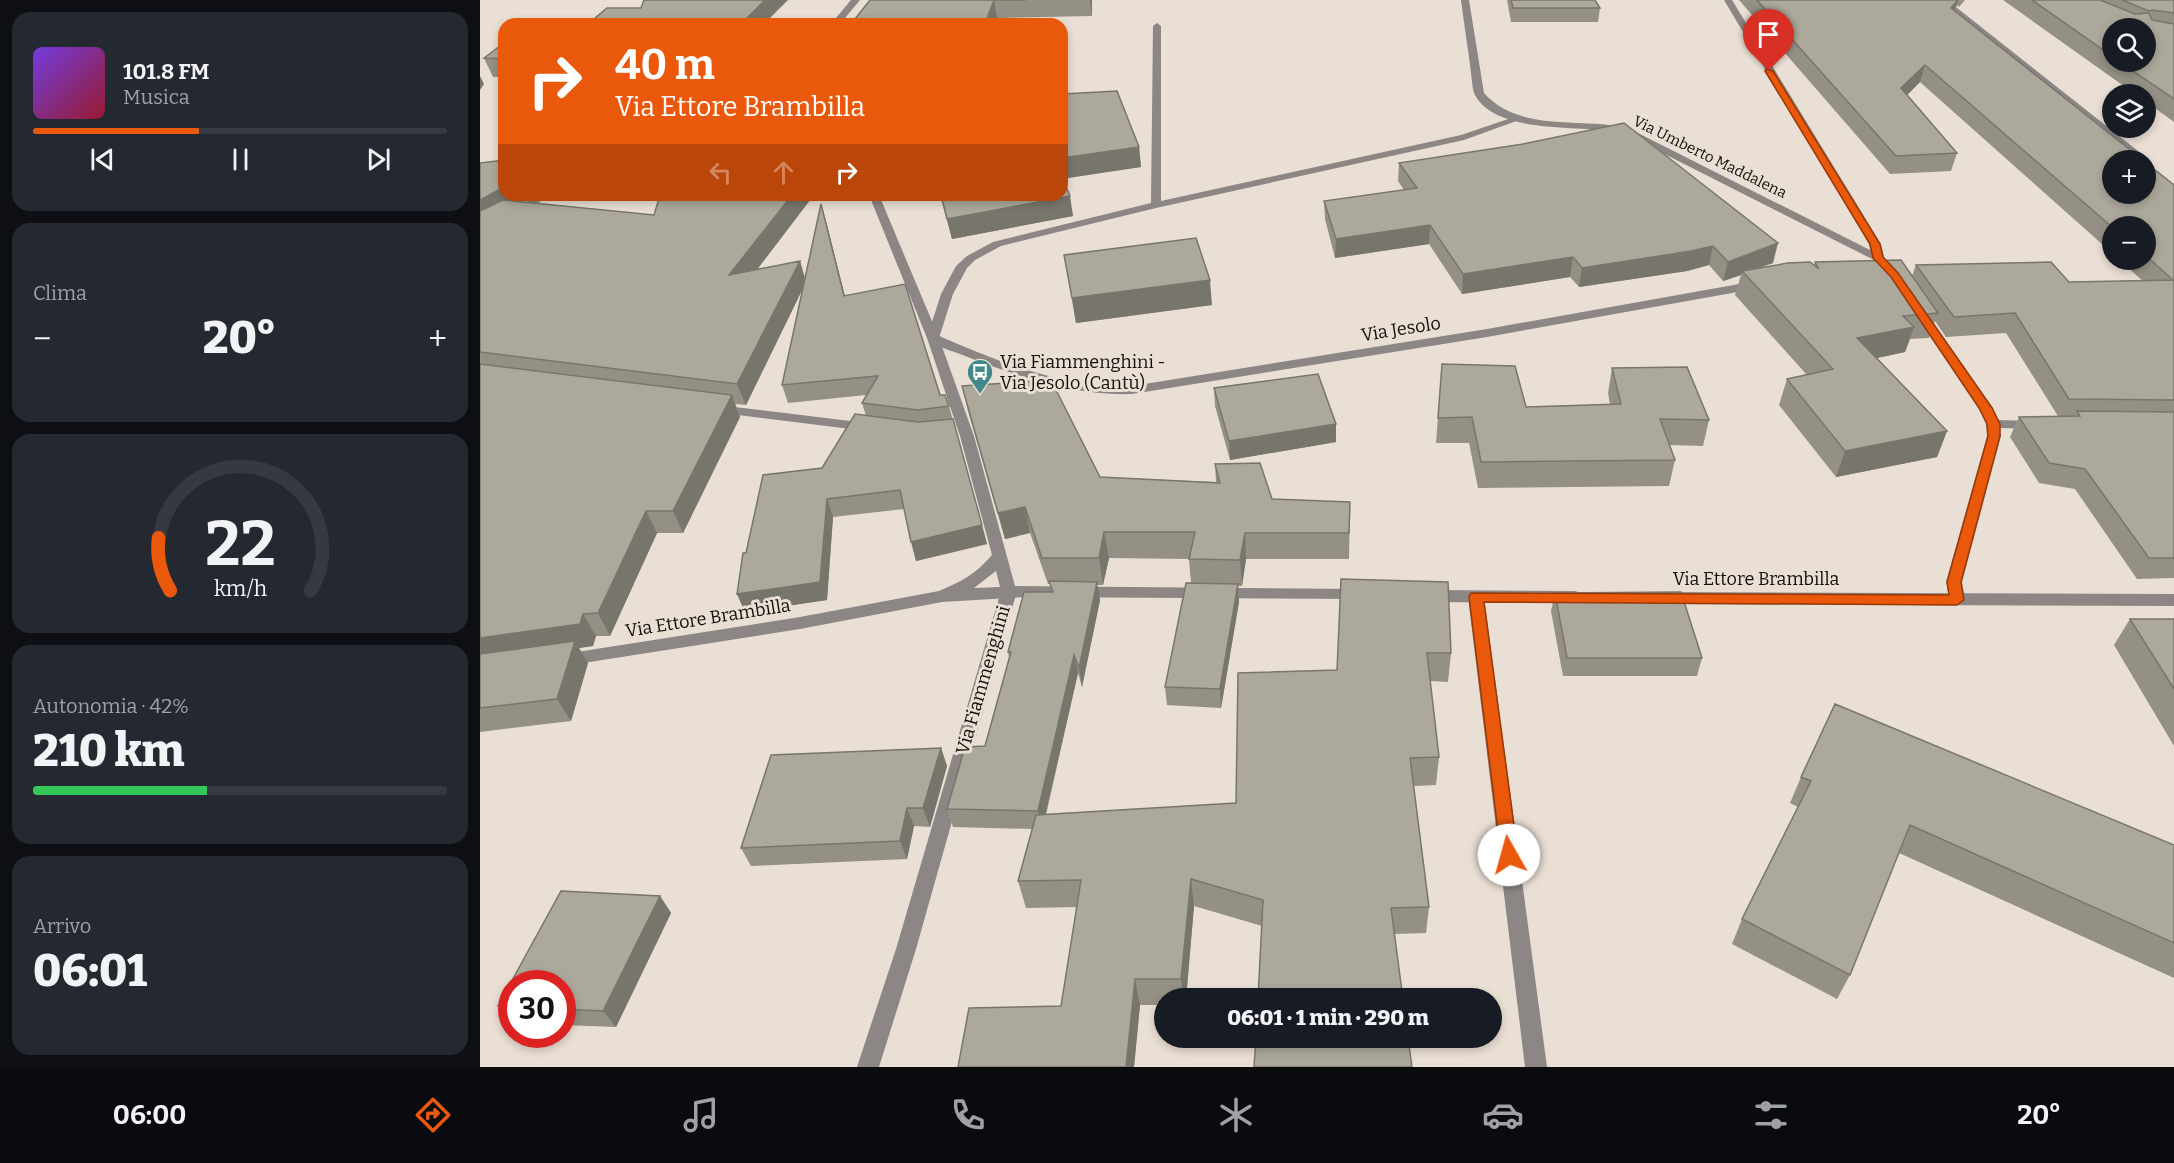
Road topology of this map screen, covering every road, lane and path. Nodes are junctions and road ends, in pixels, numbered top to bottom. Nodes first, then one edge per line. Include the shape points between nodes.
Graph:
1 (856, 0) edge
2 (1465, 0) edge
3 (1728, 0) edge
4 (1942, 0) edge
5 (840, 18) edge
6 (1157, 26) dead end
7 (1506, 115) junction
8 (1517, 119) junction
9 (1443, 141) junction
10 (2131, 150) edge
11 (536, 201) edge
12 (876, 201) edge
13 (1156, 205) junction
14 (480, 233) edge
15 (1878, 258) junction
16 (1862, 266) edge
17 (1766, 284) edge
18 (1901, 284) edge
19 (1914, 303) edge
20 (933, 338) junction
21 (702, 406) edge
22 (1994, 424) junction
23 (2050, 425) edge
24 (964, 427) junction
25 (876, 429) edge
26 (949, 433) edge
27 (1000, 555) junction
28 (1009, 591) junction
29 (942, 596) junction
30 (1369, 596) edge
31 (1417, 596) edge
32 (1476, 597) junction
33 (1593, 597) edge
34 (1652, 598) edge
35 (1957, 600) junction
36 (2174, 600) edge
37 (551, 661) edge
38 (868, 1067) edge
39 (1536, 1067) edge

1 - 5 street
2 - 7 street, Via Umberto Maddalena via 1479,94
3 - 15 street via 1875,244
4 - 10 street
6 - 13 street
7 - 8 street, Via Umberto Maddalena
7 - 9 street, Via Umberto Maddalena
8 - 9 street, Via Umberto Maddalena
8 - 15 street, Via Umberto Maddalena via 1624,130
9 - 13 street, Via Umberto Maddalena
11 - 14 street
12 - 20 street, Via Fiammenghini
13 - 20 street, Via Umberto Maddalena via 1019,237 971,258 955,277
15 - 16 street
15 - 18 street
17 - 20 street, Via Jesolo via 1126,390 1103,390 1066,382 971,355
19 - 22 street
20 - 24 street, Via Fiammenghini
21 - 25 street
22 - 23 street
22 - 35 street via 1954,582
24 - 26 street
24 - 27 street, Via Fiammenghini
27 - 28 street, Via Fiammenghini
27 - 29 street, Via Ettore Brambilla via 986,573
28 - 29 street, Via Ettore Brambilla
28 - 30 street, Via Ettore Brambilla
28 - 38 street, Via Fiammenghini
29 - 37 street, Via Ettore Brambilla via 800,623
31 - 32 street
32 - 33 street
32 - 39 street
34 - 35 street, Via Ettore Brambilla
35 - 36 street, Via Ettore Brambilla

